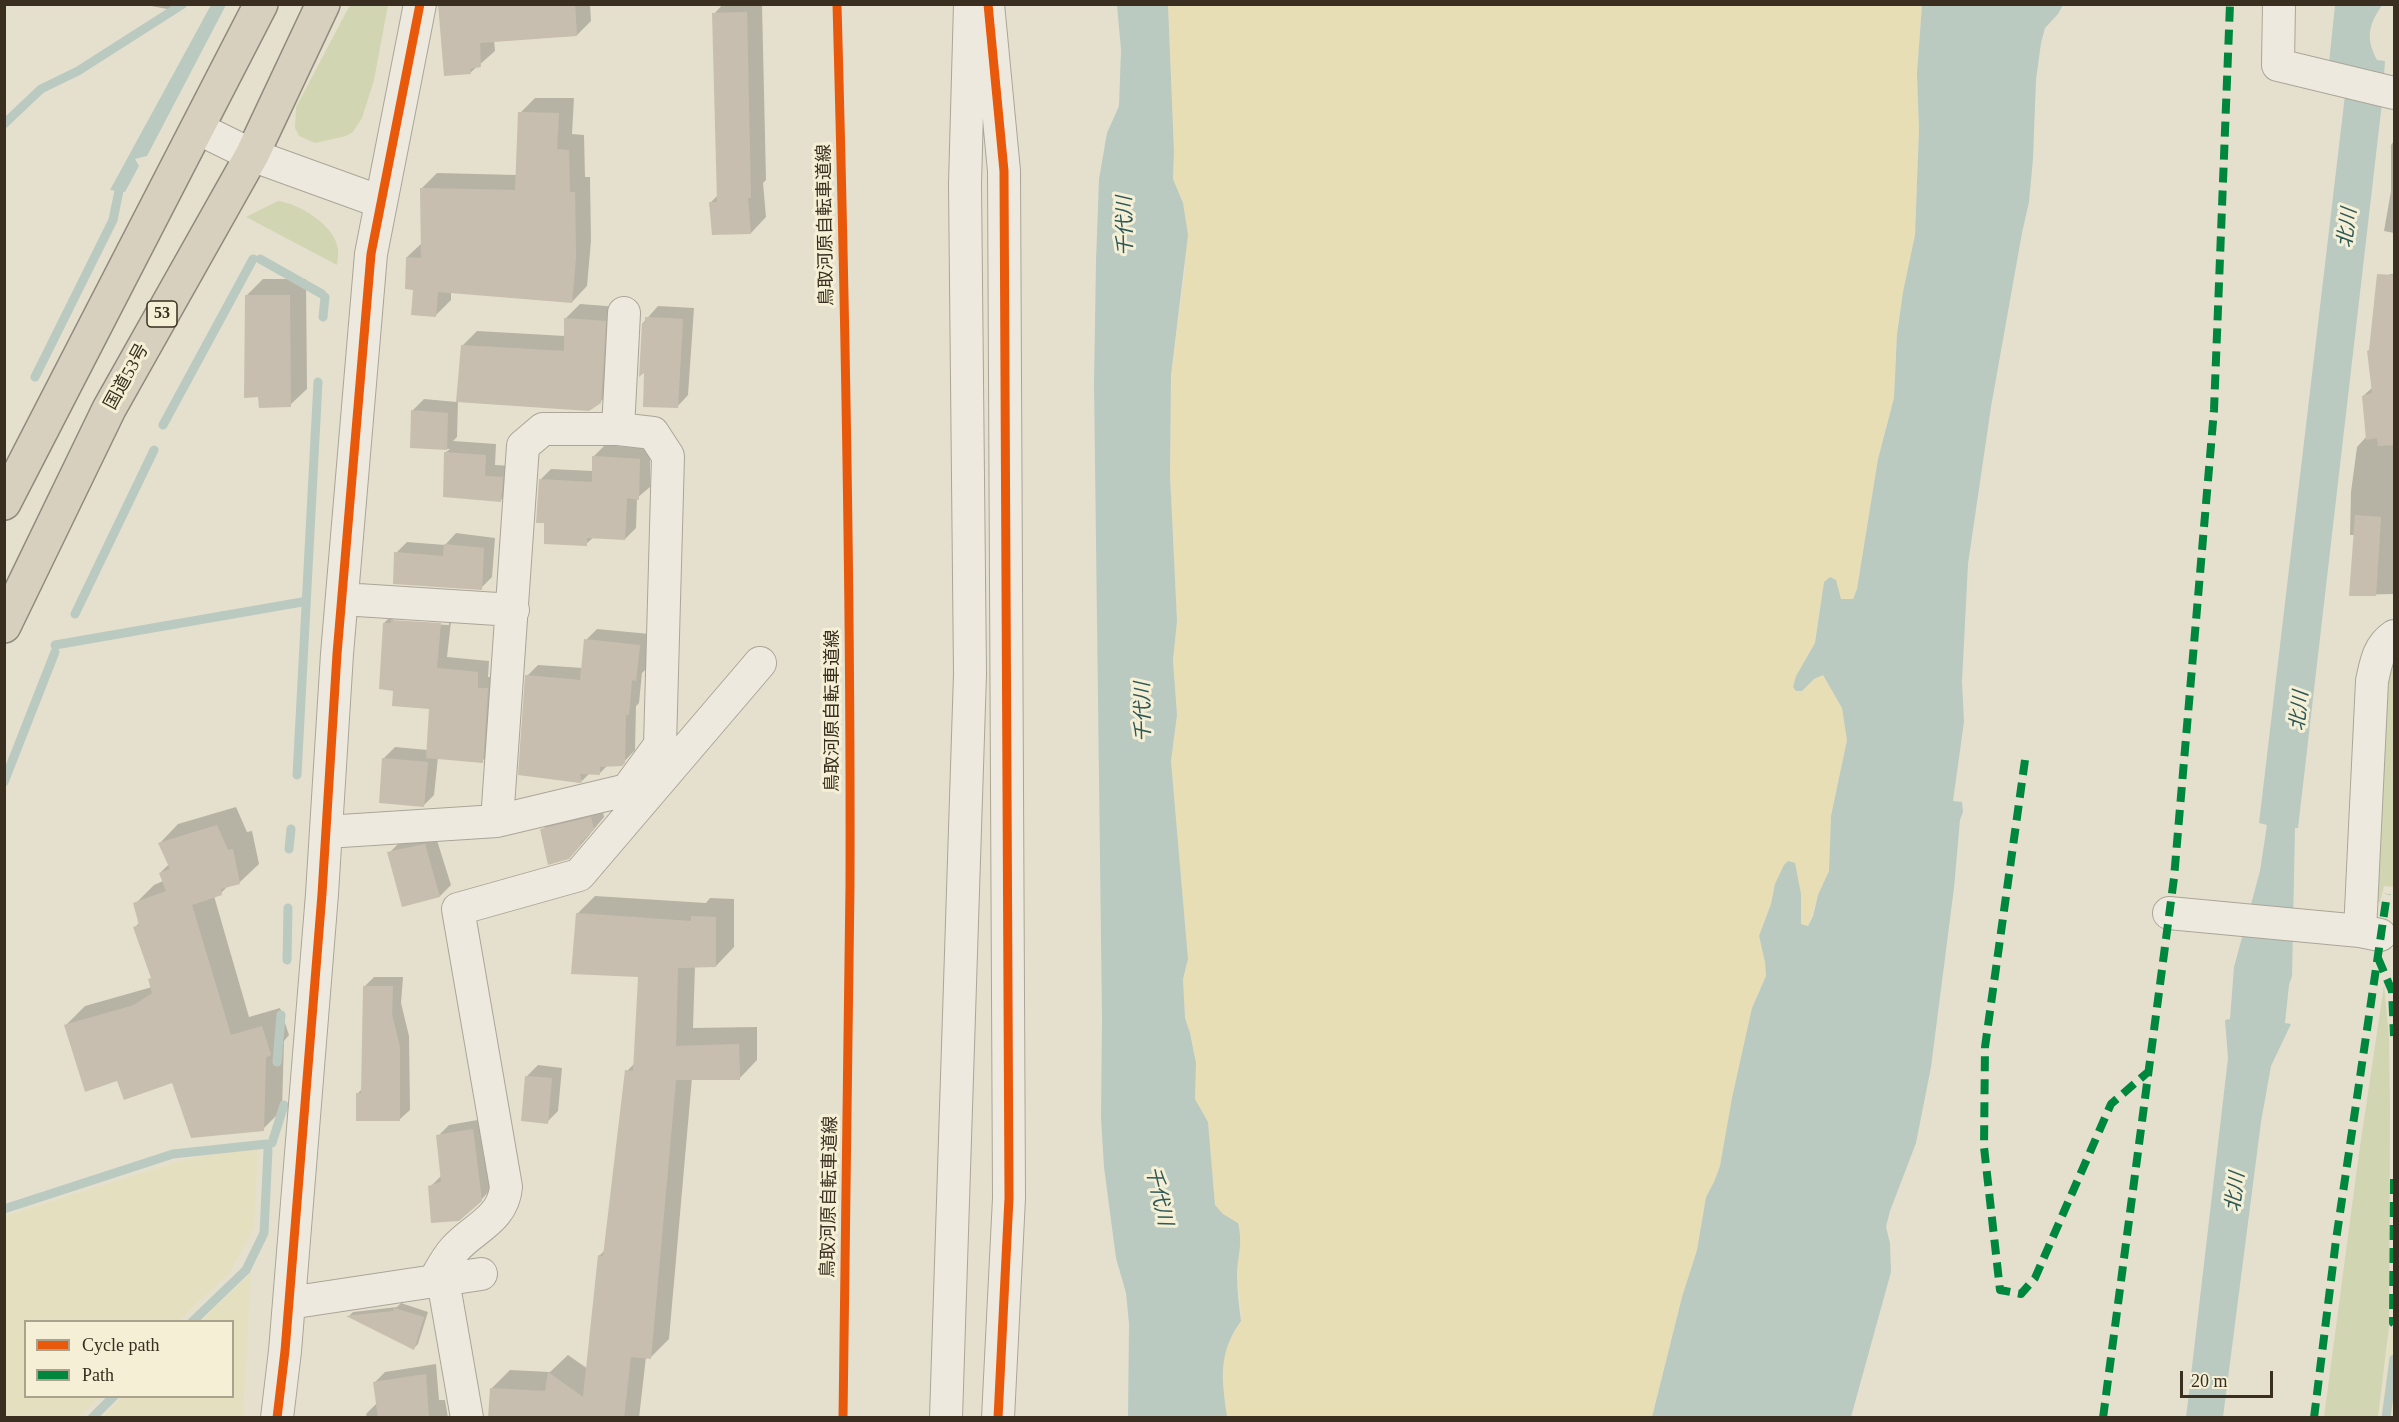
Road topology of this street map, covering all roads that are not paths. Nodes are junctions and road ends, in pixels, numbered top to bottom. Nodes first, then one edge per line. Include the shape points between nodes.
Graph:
1 (261, 4) edge
2 (323, 4) edge
3 (420, 4) edge
4 (970, 4) edge
5 (988, 4) edge
6 (2279, 4) edge
7 (2392, 92) edge
8 (197, 128) junction
9 (252, 155) junction
10 (381, 202) junction
11 (624, 313) dead end
12 (618, 429) junction
13 (4, 503) edge
14 (342, 599) junction
15 (513, 610) junction
16 (4, 626) edge
17 (2394, 636) edge
18 (760, 663) dead end
19 (496, 821) junction
20 (326, 832) junction
21 (2169, 913) dead end
22 (481, 1274) dead end
23 (438, 1281) junction
24 (289, 1303) junction
25 (278, 1418) edge
26 (467, 1418) edge
27 (946, 1418) edge
28 (998, 1418) edge

1 - 8 highway
2 - 9 highway, 国道53号 / 53
3 - 10 street
4 - 27 street via 965,184 970,674
5 - 28 street via 1004,182 1009,1198
6 - 7 street via 2278,65
8 - 9 street
8 - 13 highway
9 - 10 street
9 - 16 highway, 国道53号 / 53 via 109,410
10 - 14 street via 371,254
11 - 12 street
12 - 15 street via 543,429 523,446
12 - 19 street via 652,433 668,456 660,744 627,790
14 - 15 street
14 - 20 street
15 - 19 street
17 - 21 street via 2378,654 2372,681 2370,933
18 - 23 street via 579,875 458,909 506,1187 500,1210 453,1250
19 - 20 street
20 - 24 street
22 - 23 street
23 - 24 street
23 - 26 street
24 - 25 street

